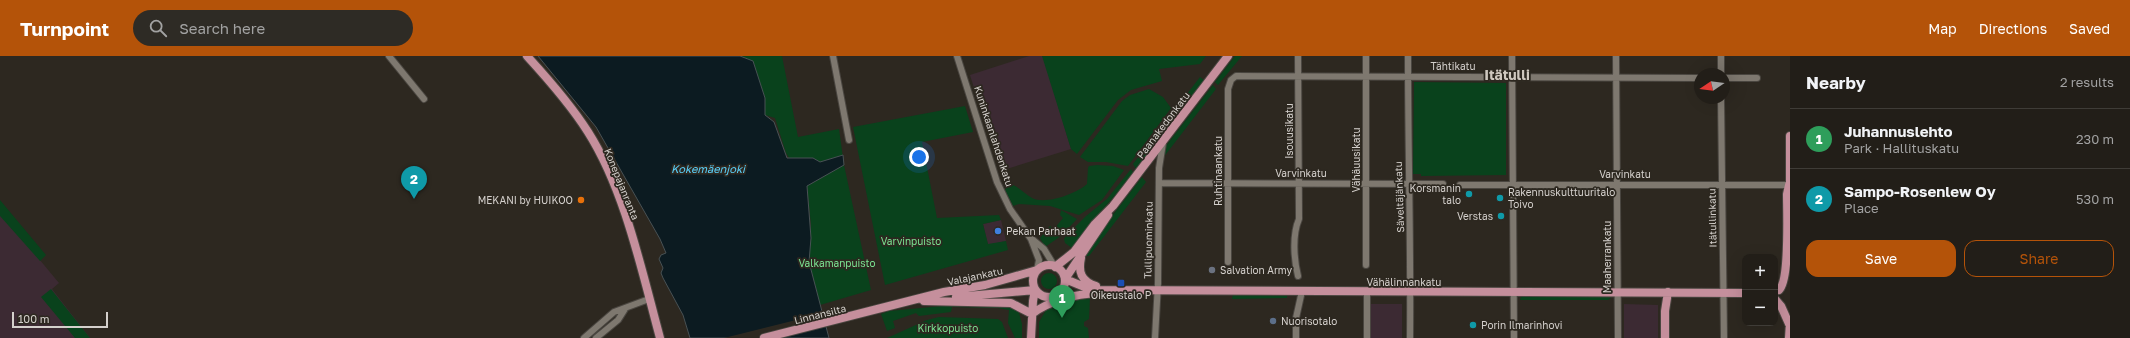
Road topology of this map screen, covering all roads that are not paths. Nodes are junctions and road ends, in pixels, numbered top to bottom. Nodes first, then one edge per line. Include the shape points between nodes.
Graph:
1 (389, 56) edge
2 (527, 56) edge
3 (833, 56) edge
4 (957, 56) edge
5 (1228, 56) edge
6 (1298, 56) edge
7 (1366, 56) edge
8 (1408, 56) edge
9 (1512, 56) edge
10 (1616, 56) edge
11 (1721, 56) edge
12 (1721, 68) edge
13 (1299, 76) junction
14 (1366, 76) junction
15 (1408, 76) junction
16 (1512, 77) junction
17 (1616, 77) junction
18 (1694, 78) edge
19 (1730, 78) edge
20 (1757, 78) dead end
21 (1231, 80) joint
22 (424, 99) dead end
23 (1721, 104) edge
24 (1790, 136) edge
25 (849, 140) dead end
26 (1163, 143) junction
27 (1159, 183) junction
28 (1228, 183) junction
29 (1299, 183) junction
30 (1366, 184) junction
31 (1409, 184) junction
32 (1443, 184) dead end
33 (1512, 184) junction
34 (1617, 184) junction
35 (1460, 185) dead end
36 (1722, 185) junction
37 (1790, 186) edge
38 (1113, 206) junction
39 (1031, 239) junction
40 (1081, 257) junction
41 (1228, 262) dead end
42 (1366, 265) dead end
43 (1055, 267) junction
44 (1037, 270) junction
45 (1298, 276) dead end
46 (1065, 279) junction
47 (1035, 290) junction
48 (1120, 290) junction
49 (1157, 290) junction
50 (1782, 290) edge
51 (1302, 291) junction
52 (1367, 292) junction
53 (1410, 292) junction
54 (1513, 292) junction
55 (1618, 292) junction
56 (1668, 292) junction
57 (1723, 293) junction
58 (1742, 293) edge
59 (650, 299) junction
60 (917, 300) junction
61 (1778, 302) edge
62 (625, 309) junction
63 (882, 309) joint
64 (1032, 314) junction
65 (1790, 322) edge
66 (1790, 326) edge
67 (584, 338) edge
68 (596, 338) edge
69 (660, 338) edge
70 (764, 338) edge
71 (1031, 338) edge
72 (1154, 338) edge
73 (1296, 338) edge
74 (1367, 338) edge
75 (1410, 338) edge
76 (1514, 338) edge
77 (1618, 338) edge
78 (1665, 338) edge
79 (1724, 338) edge
80 (1789, 338) edge

1 - 22 street
2 - 59 main road, Konepajanranta via 573,110 598,151 624,213
3 - 25 street
4 - 39 street, Kuninkaanlahdenkatu via 997,182 1010,209
5 - 26 main road, Paanakedonkatu
6 - 13 street, Isouusikatu
7 - 14 street, Vähäuusikatu
8 - 15 street, Säveltäjänkatu
9 - 16 street
10 - 17 street, Maaherrankatu
11 - 12 street
13 - 14 street, Tähtikatu
13 - 21 street, Tähtikatu via 1236,76
13 - 29 street, Isouusikatu
14 - 15 street, Tähtikatu
14 - 30 street, Vähäuusikatu
15 - 16 street, Tähtikatu
15 - 31 street, Säveltäjänkatu
16 - 17 street, Tähtikatu
16 - 33 street
17 - 18 street, Tähtikatu
17 - 34 street, Maaherrankatu
19 - 20 street
21 - 28 street, Ruhtinaankatu via 1228,89
23 - 36 street, Itätullinkatu
24 - 37 main road
26 - 27 street, Tullipuominkatu
26 - 38 main road, Paanakedonkatu
27 - 28 street, Varvinkatu
27 - 49 street, Tullipuominkatu
28 - 29 street, Varvinkatu
28 - 41 street, Ruhtinaankatu
29 - 30 street, Varvinkatu
29 - 45 street, Isouusikatu via 1296,227
30 - 31 street, Varvinkatu
30 - 42 street, Vähäuusikatu
31 - 32 street, Varvinkatu
31 - 53 street, Säveltäjänkatu
33 - 34 street, Varvinkatu
33 - 35 street, Varvinkatu
33 - 54 street
34 - 36 street, Varvinkatu
34 - 55 street, Maaherrankatu
36 - 37 street, Varvinkatu
36 - 57 street, Itätullinkatu
37 - 50 main road via 1786,194 1787,252
38 - 40 main road, Paanakedonkatu
38 - 43 main road, Paanakedonkatu via 1095,224 1074,252
39 - 43 street, Kuninkaanlahdenkatu via 1044,249
39 - 44 street, Kuninkaanlahdenkatu via 1039,260
40 - 46 main road, Paanakedonkatu
40 - 48 main road via 1079,269 1084,279 1096,286 1111,286
43 - 44 main road via 1045,266
43 - 46 main road
44 - 47 main road via 1033,280
44 - 60 main road, Valajankatu via 998,282
46 - 47 main road via 1064,288 1055,296 1042,296
46 - 48 main road, Vähälinnankatu via 1092,290
47 - 60 main road, Valajankatu
47 - 64 main road
48 - 49 main road, Vähälinnankatu
48 - 64 main road via 1086,294 1047,306
49 - 51 main road, Vähälinnankatu
49 - 72 street, Tullipuominkatu
51 - 52 main road, Vähälinnankatu
51 - 73 street via 1296,318
52 - 53 main road, Vähälinnankatu
52 - 74 street
53 - 54 main road, Vähälinnankatu
53 - 75 street, Säveltäjänkatu
54 - 55 main road, Vähälinnankatu
54 - 76 street
55 - 56 main road, Vähälinnankatu
55 - 77 street, Maaherrankatu
56 - 57 main road, Vähälinnankatu
56 - 78 main road
57 - 58 main road, Vähälinnankatu
57 - 79 street, Itätullinkatu
59 - 62 street
59 - 69 main road, Konepajanranta
60 - 63 main road, Valajankatu
60 - 64 main road via 1011,303
61 - 66 main road
62 - 67 street via 614,312
62 - 68 street via 618,320
63 - 70 main road, Linnansilta
64 - 71 main road
65 - 66 main road
66 - 80 main road

